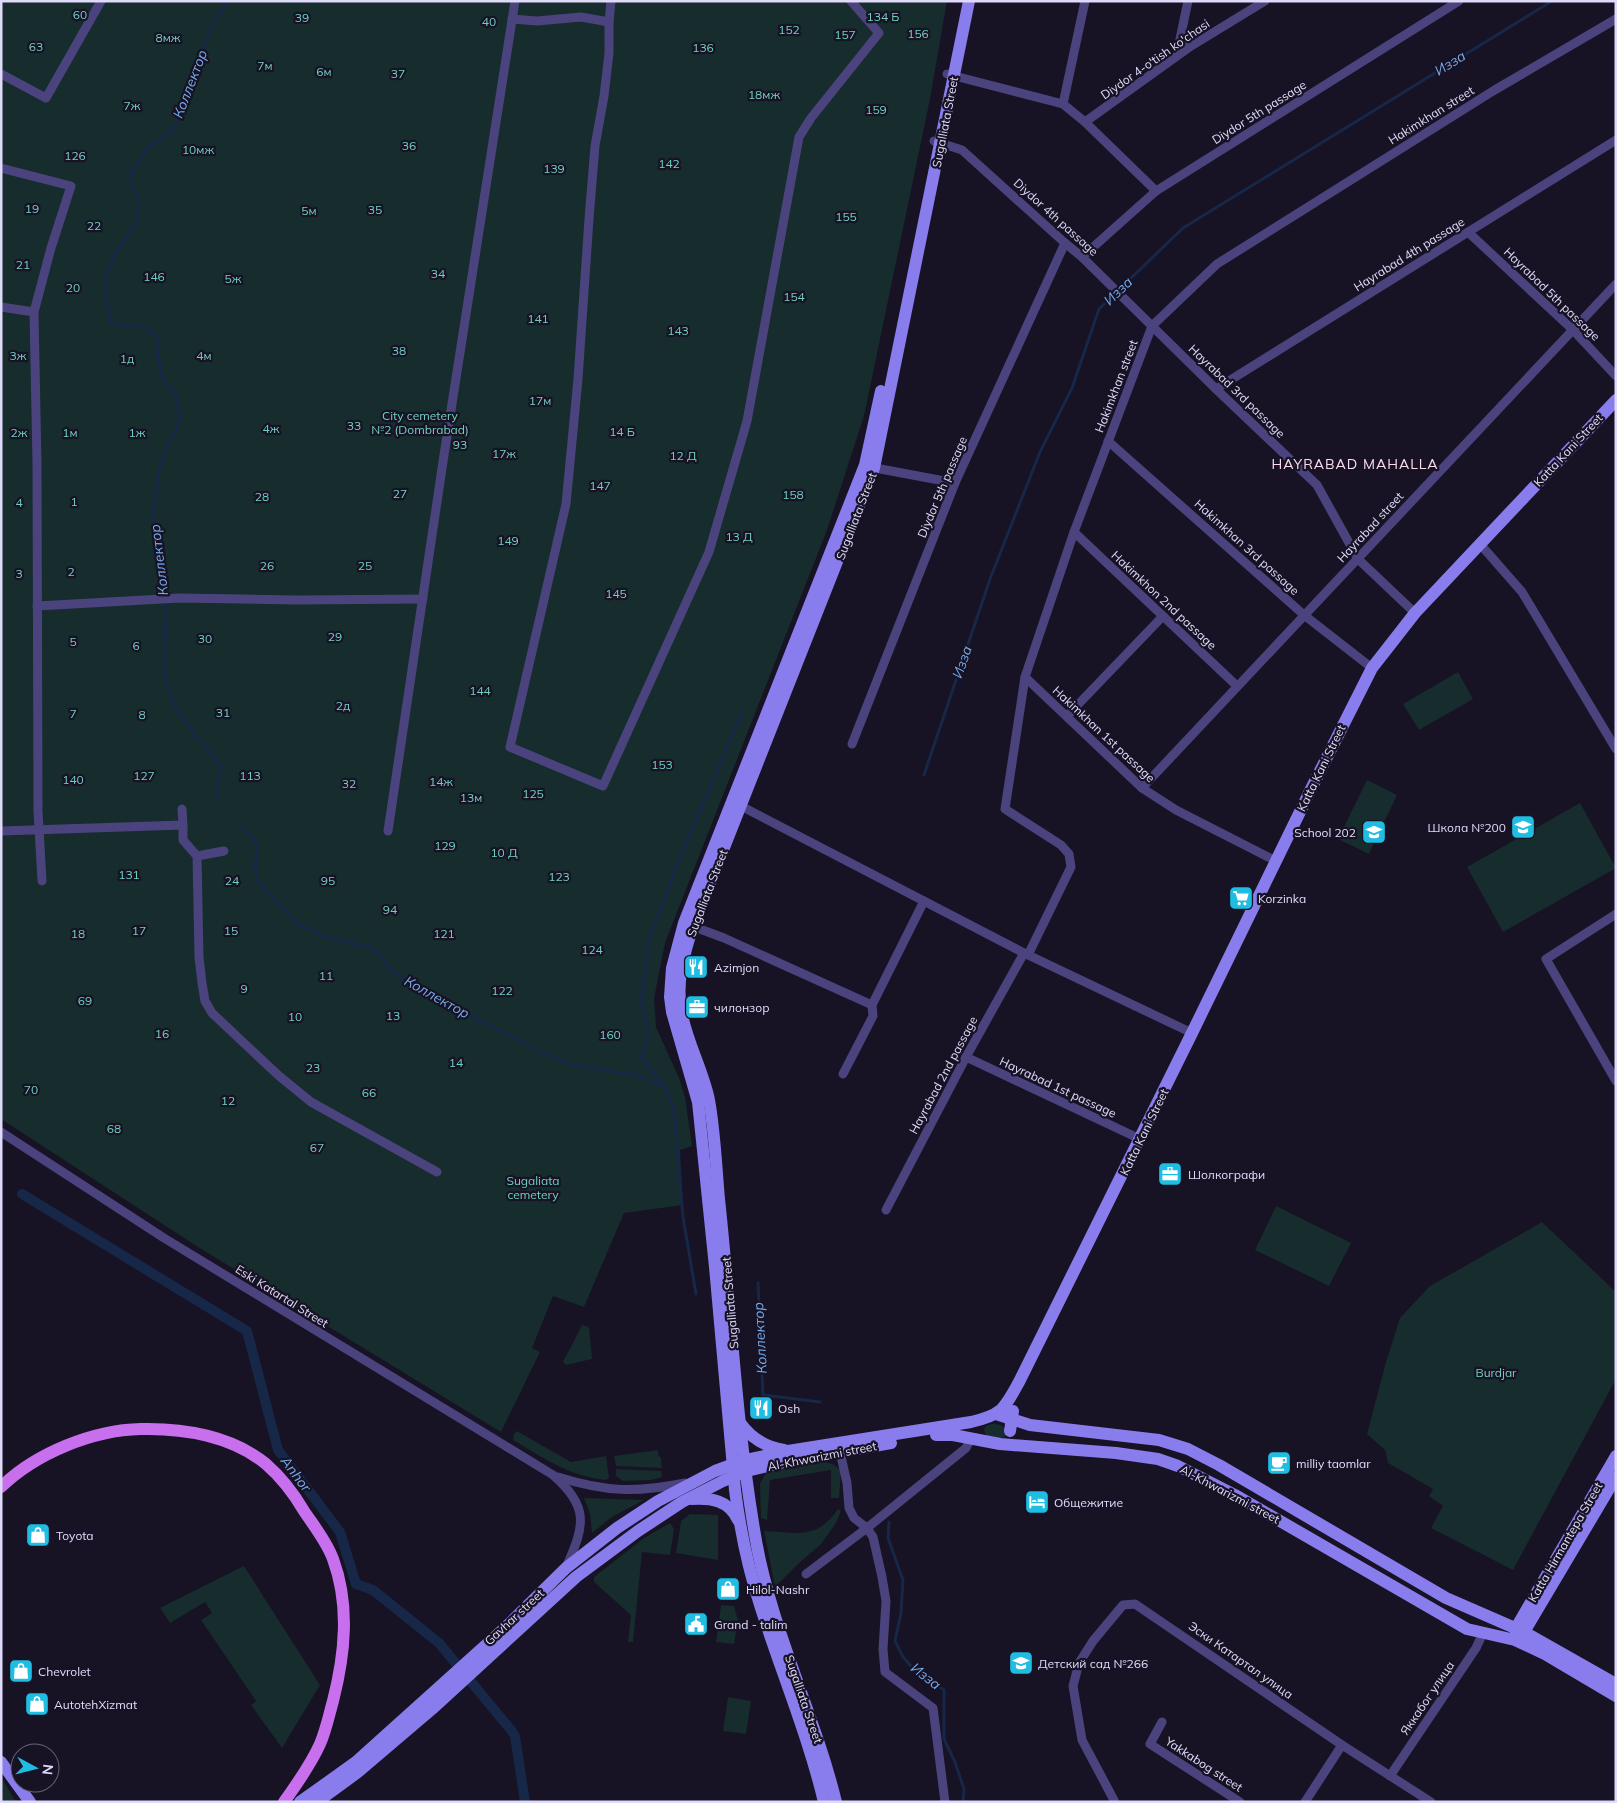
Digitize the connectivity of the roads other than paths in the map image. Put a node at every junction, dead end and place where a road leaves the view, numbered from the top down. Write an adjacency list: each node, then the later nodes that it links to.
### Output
1 (101, 1): 15 (street)
2 (515, 1): 11 (street)
3 (611, 1): 13 (street)
4 (851, 1): 13 (street)
5 (961, 1): 16 (main road, Sugalliata Street)
6 (969, 1): 16 (main road, Sugalliata Street)
7 (1085, 1): 17 (street)
8 (1188, 1): 14 (street)
9 (1265, 1): 14 (street, Diydor 4-o'tish ko'chasi)
10 (1459, 1): 22 (street, Diydor 5th passage)
11 (512, 19): 13 (street); 40 (street)
12 (1616, 19): 29 (street, Hakimkhаn street)
13 (609, 22)
14 (1188, 48): 18 (street, Diydor 4-o'tish ko'chasi)
15 (1, 74)
16 (950, 75): 17 (street); 20 (main road, Sugalliata Street)
17 (1063, 104): 18 (street)
18 (1085, 122): 22 (street)
19 (1616, 140): 23 (street, Hayrabad 4th passage)
20 (938, 142): 24 (street, Diydor 4th passage); 35 (main road, Sugalliata Street)
21 (1, 168): 28 (street)
22 (1156, 191): 25 (street, Diydor 5th passage)
23 (1468, 232): 30 (street, Hayrabad 5th passage); 32 (street, Hayrabad 4th passage)
24 (1065, 243): 25 (street, Diydor 4th passage); 36 (street, Diydor 5th passage)
25 (1082, 257): 29 (street, Diydor 4th passage)
26 (1616, 284): 30 (street, Hayrabad street)
27 (1, 307): 28 (street)
28 (34, 312): 41 (street)
29 (1152, 326): 32 (street, Hayrabad 3rd passage); 34 (street, Hakimkhаn street)
30 (1572, 329): 31 (street, Hayrabad 5th passage); 39 (street, Hayrabad street)
31 (1616, 376)
32 (1216, 389): 39 (street, Hayrabad 3rd passage)
33 (1616, 400): 38 (main road, Katta Kani Street)
34 (1108, 441): 37 (street, Hakimkhаn street); 43 (street, Hakimkhаn 3rd passage)
35 (870, 467): 36 (street); 52 (main road, Sugalliata Street)
36 (955, 483): 49 (street, Diydor 5th passage)
37 (1074, 532): 44 (street, Hakimkhon 2nd passage); 46 (street, Hakimkhаn street)
38 (1480, 544): 42 (main road, Katta Kani Street); 50 (street)
39 (1358, 559): 42 (street, Hayrabad 3rd passage); 43 (street, Hayrabad street)
40 (423, 599): 41 (street); 57 (street)
41 (37, 606): 55 (street)
42 (1415, 613): 45 (main road, Katta Kani Street)
43 (1304, 615): 45 (street, Hakimkhаn 3rd passage); 47 (street, Hayrabad street)
44 (1163, 616): 47 (street, Hakimkhon 2nd passage); 48 (street)
45 (1372, 668): 60 (main road, Katta Kani Street)
46 (1025, 677): 48 (street, Hakimkhаn 1st passage); 65 (street, Hakimkhаn street)
47 (1237, 686): 51 (street, Hayrabad street)
48 (1067, 716): 51 (street, Hakimkhаn 1st passage)
49 (852, 744)
50 (1616, 749)
51 (1142, 788): 60 (street, Hakimkhаn 1st passage)
52 (737, 804): 62 (street); 64 (main road, Sugalliata Street)
53 (182, 809): 54 (street)
54 (183, 825): 55 (street); 59 (street)
55 (40, 830): 56 (street); 61 (street)
56 (1, 831)
57 (388, 831)
58 (224, 851): 59 (street)
59 (197, 856): 73 (street)
60 (1276, 861): 67 (main road, Katta Kani Street)
61 (42, 880)
62 (924, 901): 65 (street); 66 (street)
63 (1616, 914): 70 (street)
64 (689, 925): 66 (street); 78 (main road, Sugalliata Street); 87 (main road, Sugalliata Street)
65 (1026, 954): 67 (street); 68 (street, Hayrаbаd 2nd passage)
66 (872, 1005): 69 (street)
67 (1192, 1033): 72 (main road, Katta Kani Street)
68 (966, 1057): 72 (street, Hayrаbаd 1st passage); 74 (street, Hayrаbаd 2nd passage)
69 (843, 1074)
70 (1616, 1081)
71 (1, 1132): 88 (street, Eski Katartal Street)
72 (1140, 1139): 75 (main road, Katta Kani Street)
73 (437, 1172)
74 (886, 1210)
75 (1020, 1382): 76 (main road); 77 (main road)
76 (1015, 1398): 77 (main road); 79 (main road)
77 (1001, 1420): 79 (main road, Al-Khwarizmi street); 81 (main road); 82 (main road); 83 (main road, Al-Khwarizmi street)
78 (741, 1424): 83 (main road); 86 (main road, Sugalliata Street)
79 (1030, 1424): 98 (main road, Al-Khwarizmi street)
80 (971, 1438): 81 (main road, Al-Khwarizmi street); 84 (main road, Al-Khwarizmi street); 94 (street)
81 (986, 1442): 82 (main road, Al-Khwarizmi street)
82 (1000, 1444): 97 (main road, Al-Khwarizmi street)
83 (788, 1450): 86 (main road, Al-Khwarizmi street)
84 (840, 1452): 86 (main road, Al-Khwarizmi street); 94 (street)
85 (1616, 1456): 98 (main road, Katta Hirmаntepa Street)
86 (746, 1466): 87 (main road, Gavhar street); 113 (main road, Sugalliata Street)
87 (733, 1470): 90 (main road, Gavhar street); 92 (main road, Gavhar street); 93 (main road, Sugalliata Street)
88 (553, 1475): 90 (street, Eski Katartal Street); 95 (street, Eski Katartal Street)
89 (1616, 1477): 98 (main road, Katta Hirmаntepa Street)
90 (696, 1481): 95 (main road, Gavhar street)
91 (1, 1487): 109 (main road)
92 (682, 1502): 93 (main road); 99 (main road, Gavhar street)
93 (740, 1525): 112 (main road, Sugalliata Street)
94 (867, 1528): 96 (street); 114 (street)
95 (566, 1568): 99 (main road, Gavhar street)
96 (806, 1574)
97 (1484, 1633): 98 (main road, Al-Khwarizmi street); 106 (street, Яккабог улица)
98 (1518, 1633): 101 (main road, Al-Khwarizmi street); 102 (main road, Al-Khwarizmi street)
99 (472, 1664): 100 (main road, Gavhar street)
100 (451, 1683): 110 (main road, Gavhar street); 111 (main road, Gavhar street)
101 (1616, 1684)
102 (1616, 1696)
103 (1162, 1722): 116 (street, Yakkabog street)
104 (1342, 1745): 106 (street, Эски Катартал улица); 115 (street, Эски Катартал улица); 117 (street)
105 (1, 1762): 107 (main road); 108 (main road)
106 (1390, 1776): 118 (street, Эски Катартал улица)
107 (23, 1802)
108 (30, 1802)
109 (284, 1802)
110 (300, 1802)
111 (317, 1802)
112 (824, 1802)
113 (836, 1802)
114 (945, 1802)
115 (1115, 1802)
116 (1240, 1802)
117 (1305, 1802)
118 (1431, 1802)

